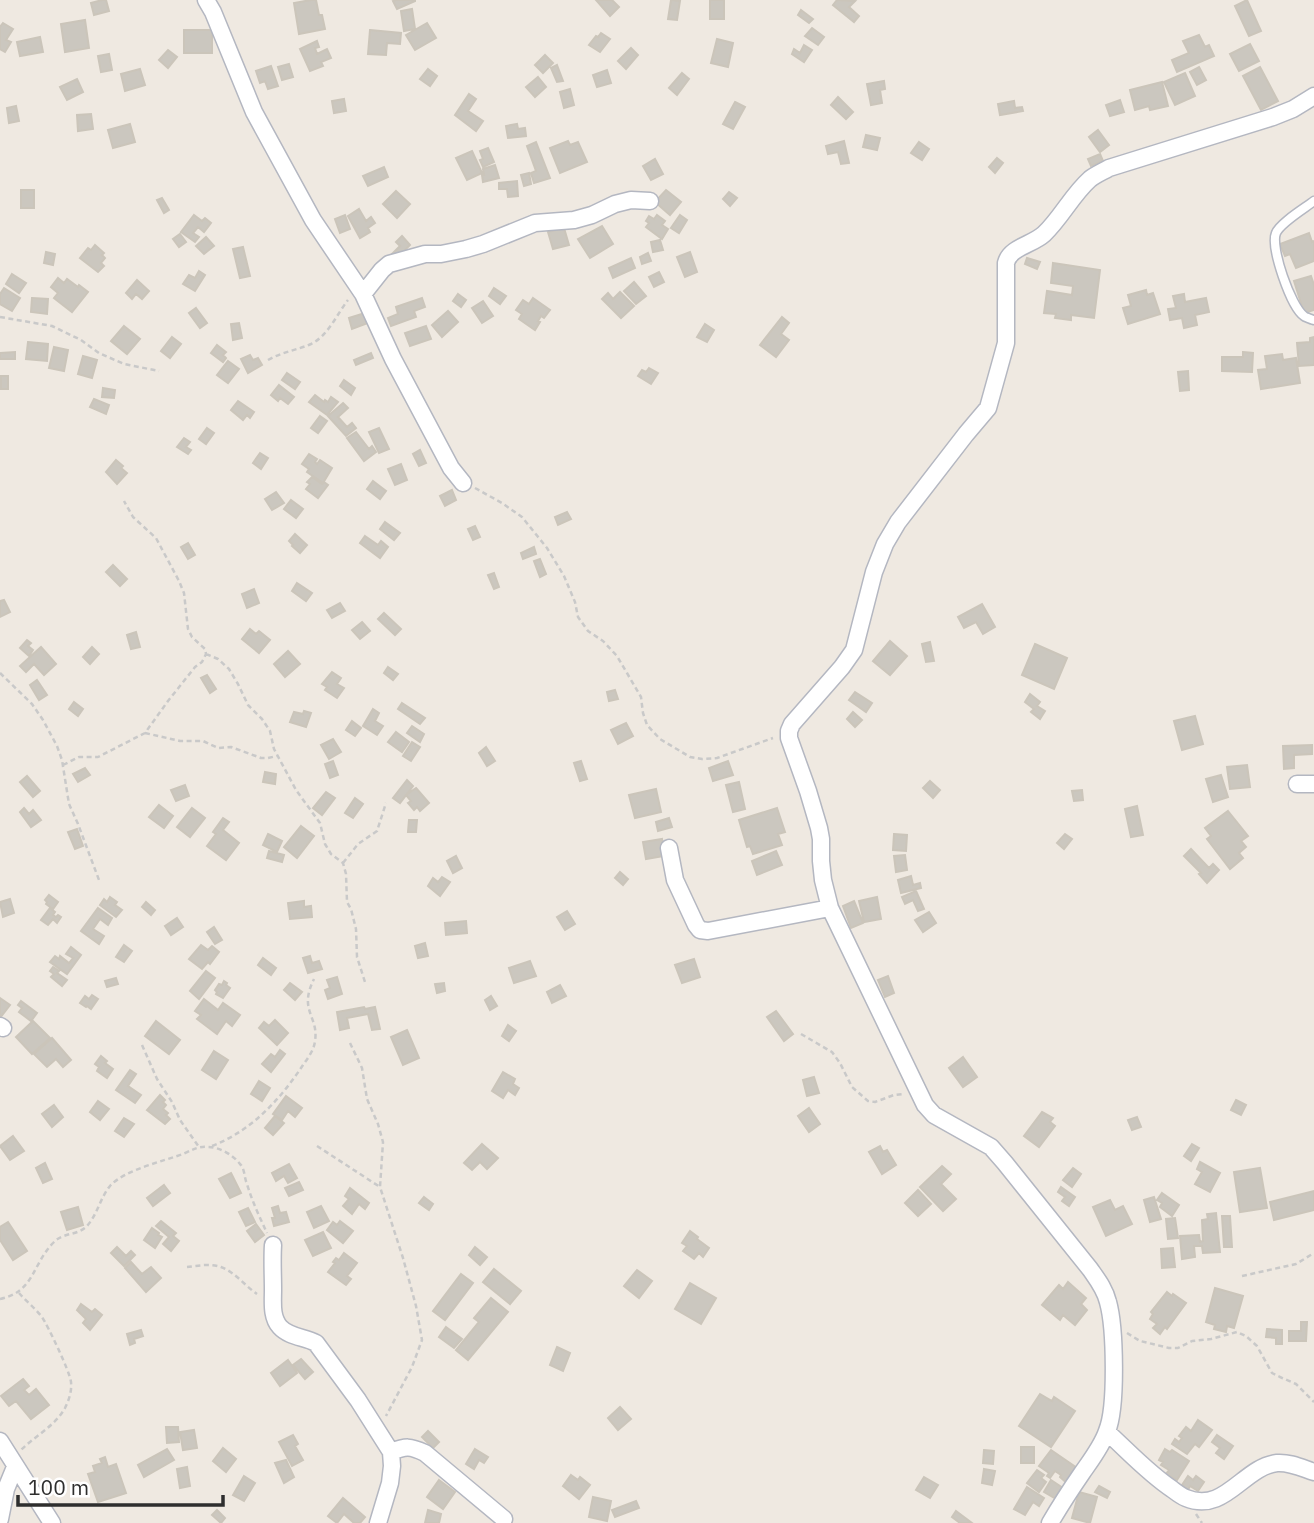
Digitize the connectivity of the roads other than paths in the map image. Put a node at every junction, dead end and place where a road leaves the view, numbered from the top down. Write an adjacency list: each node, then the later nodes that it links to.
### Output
1 (206, 0): 5 (street)
2 (1314, 96): 11 (street)
3 (650, 201): 5 (street)
4 (1314, 201): 6 (lane)
5 (361, 290): 7 (street)
6 (1314, 320)
7 (463, 483)
8 (1314, 784): 9 (street)
9 (1297, 785)
10 (669, 848): 11 (street)
11 (830, 908): 13 (street)
12 (273, 1245): 15 (street)
13 (1107, 1432): 17 (street); 22 (street)
14 (0, 1441): 16 (street)
15 (391, 1452): 19 (street); 21 (street)
16 (14, 1464): 18 (street); 20 (street)
17 (1314, 1472)
18 (0, 1519)
19 (504, 1519)
20 (51, 1523)
21 (378, 1523)
22 (1050, 1523)

